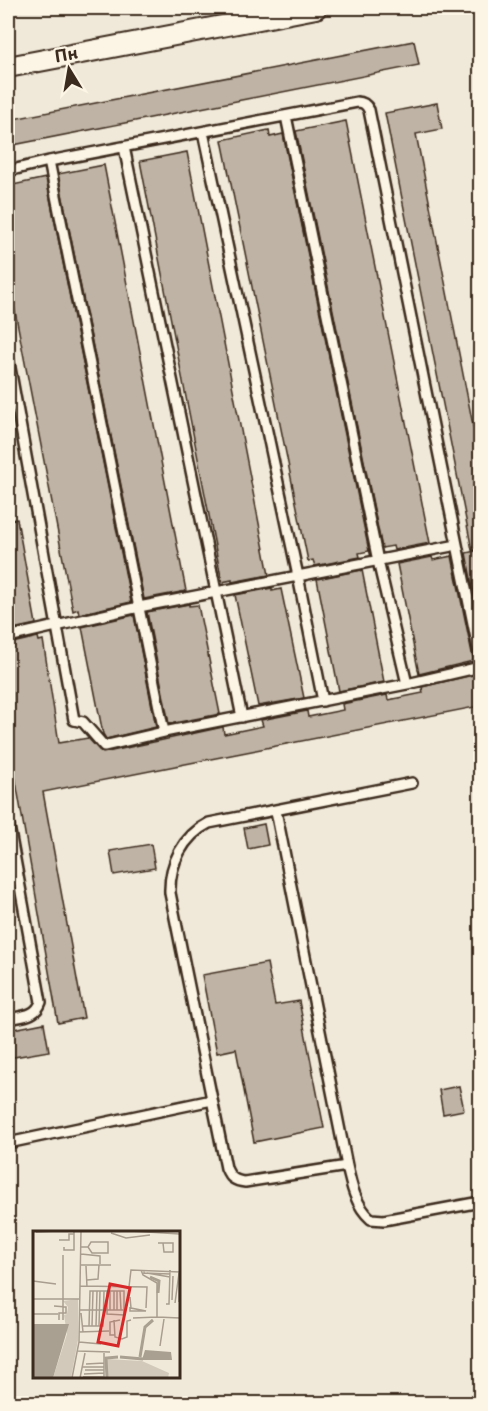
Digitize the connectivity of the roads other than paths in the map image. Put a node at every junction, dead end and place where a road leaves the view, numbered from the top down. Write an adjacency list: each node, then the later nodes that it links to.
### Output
1 (316, 8): 2 (street)
2 (8, 67)
3 (286, 116): 4 (lane); 9 (lane); 10 (lane)
4 (203, 132): 5 (lane); 11 (lane)
5 (124, 147): 6 (lane); 12 (lane)
6 (49, 161): 7 (lane); 13 (lane)
7 (8, 171)
8 (8, 357): 14 (lane)
9 (457, 545): 10 (lane); 16 (lane)
10 (378, 561): 11 (lane); 16 (lane)
11 (298, 576): 12 (lane); 17 (lane)
12 (216, 592): 13 (lane); 18 (lane)
13 (139, 607): 14 (lane); 19 (lane)
14 (56, 626): 15 (lane); 19 (lane)
15 (8, 637)
16 (408, 684): 17 (lane)
17 (323, 701): 18 (lane)
18 (242, 717): 19 (lane)
19 (164, 732)
20 (412, 783): 21 (lane)
21 (276, 811): 24 (lane); 26 (lane)
22 (8, 821): 23 (lane)
23 (8, 1019)
24 (212, 1100): 25 (lane); 26 (lane)
25 (8, 1143)
26 (346, 1166): 27 (lane)
27 (480, 1202)

